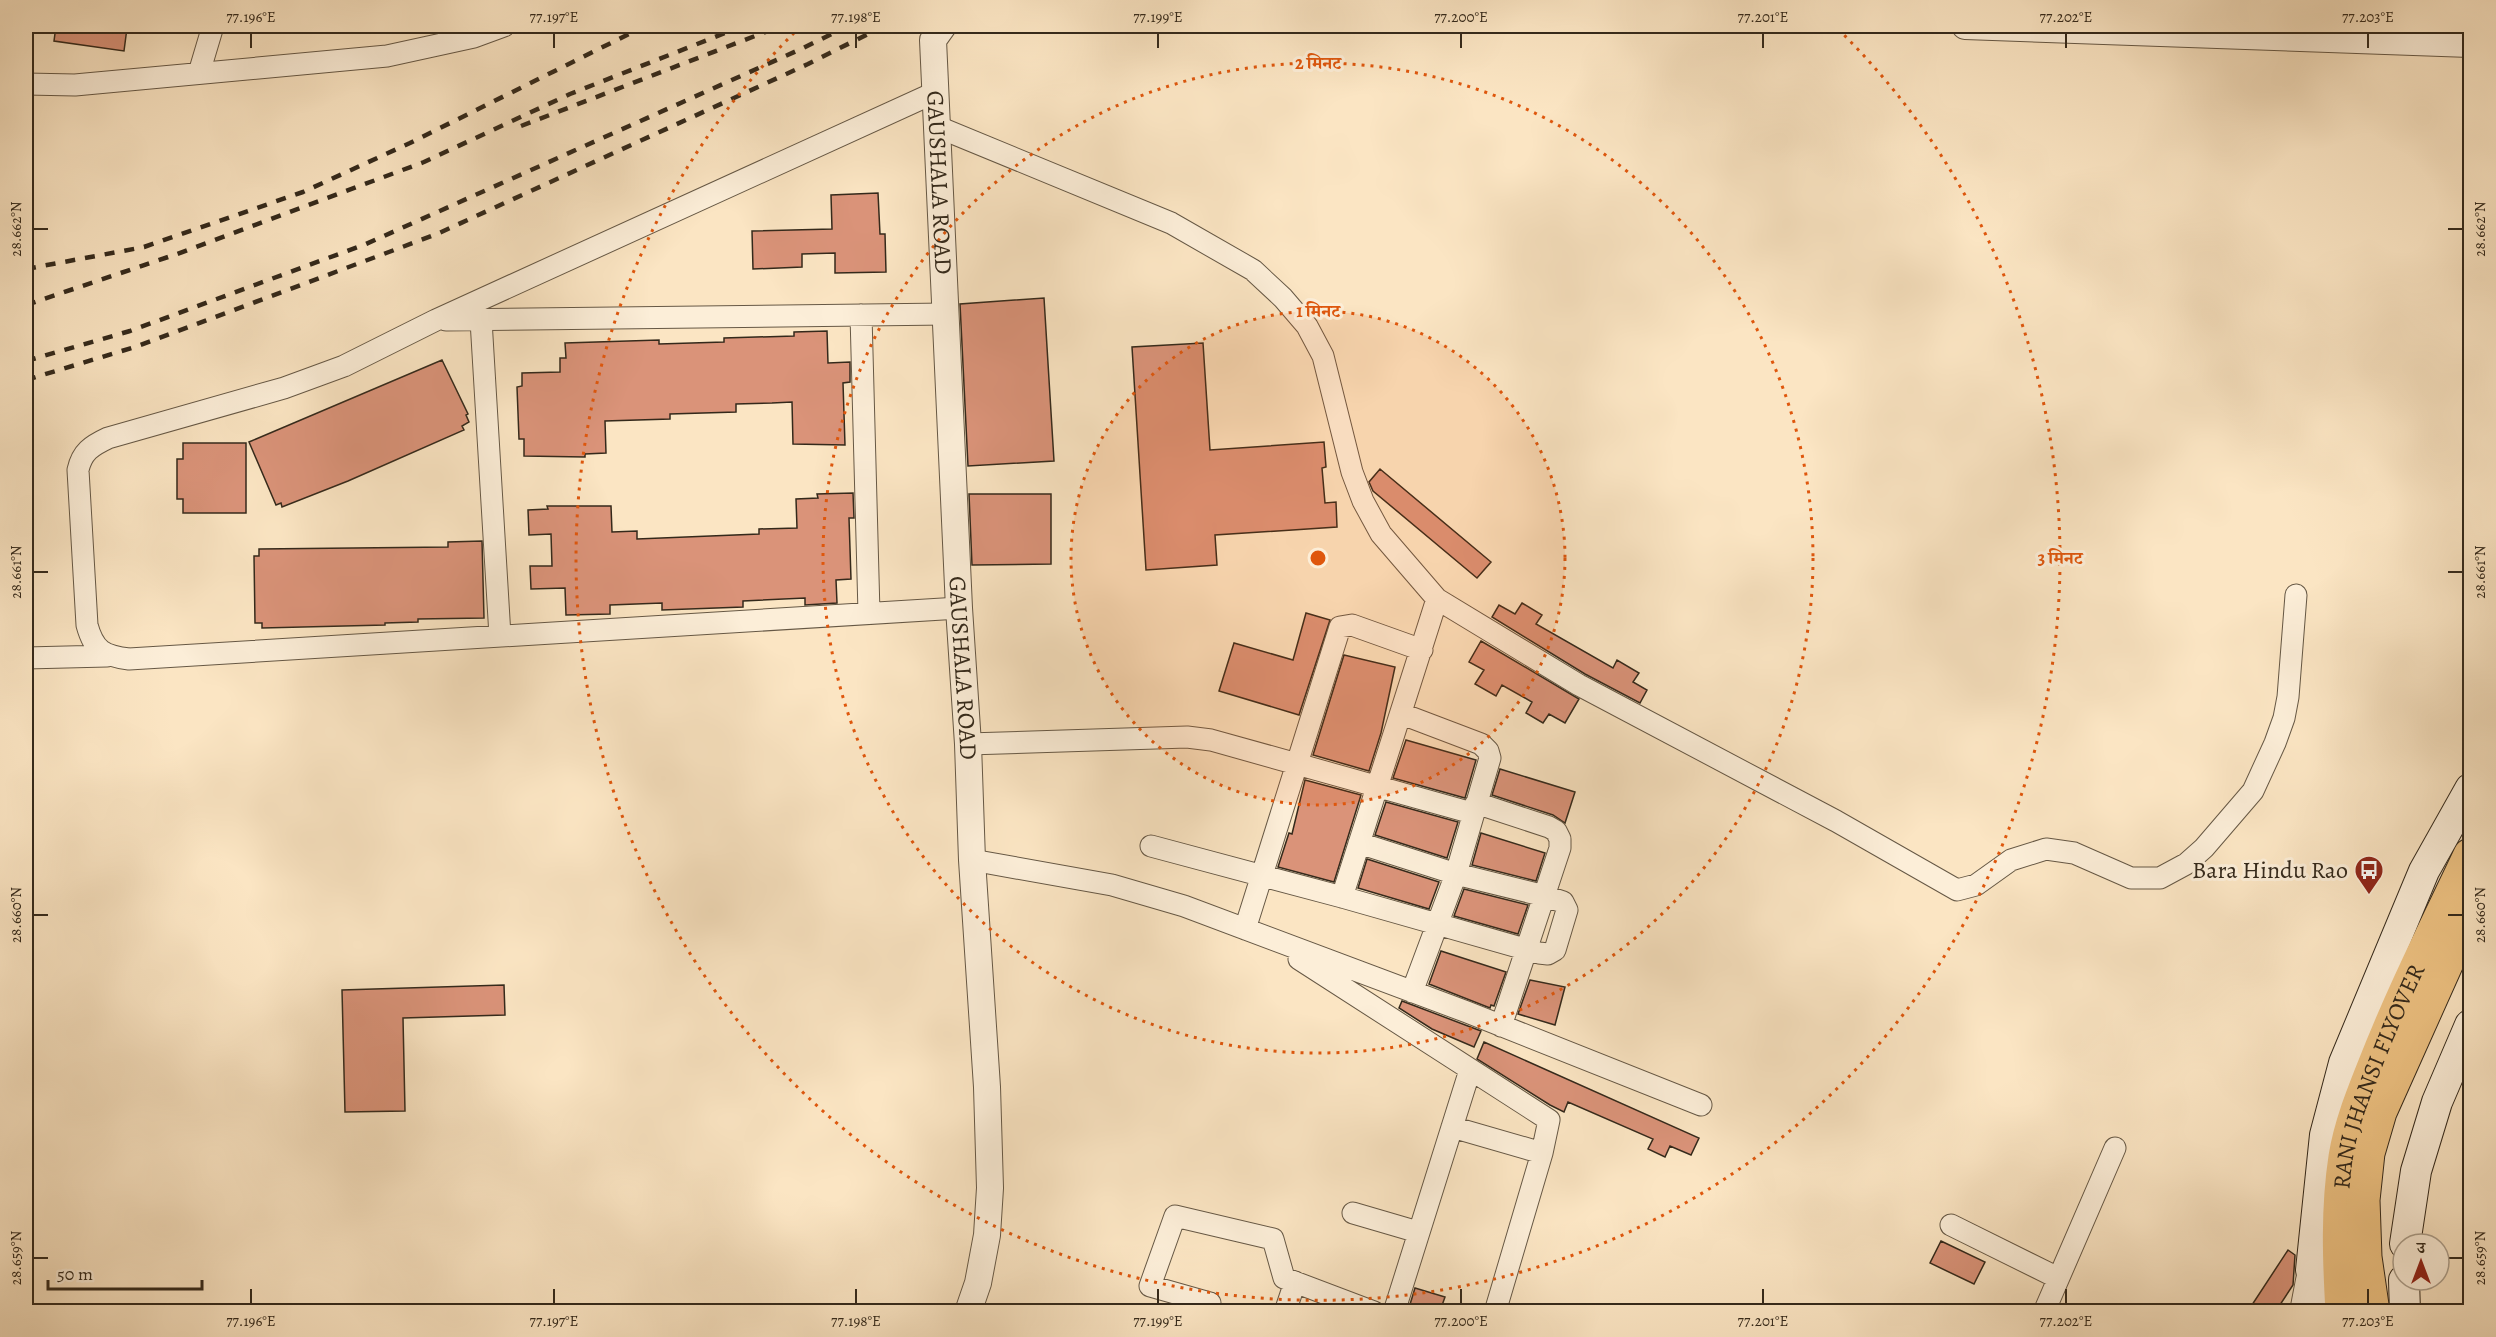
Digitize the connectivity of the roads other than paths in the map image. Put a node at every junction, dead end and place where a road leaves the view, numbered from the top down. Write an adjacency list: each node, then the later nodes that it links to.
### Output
1 (213, 26): 6 (street)
2 (504, 26): 6 (street)
3 (943, 26): 8 (street, GAUSHALA ROAD)
4 (1965, 26): 5 (street)
5 (2470, 44)
6 (199, 74): 7 (street)
7 (26, 84)
8 (936, 92): 9 (street, GAUSHALA ROAD); 12 (street)
9 (938, 127): 10 (street, GAUSHALA ROAD); 15 (street)
10 (947, 314): 11 (street); 16 (street, GAUSHALA ROAD)
11 (861, 315): 13 (street); 17 (street)
12 (436, 320): 13 (street); 20 (street)
13 (481, 320): 18 (street)
14 (2296, 595): 15 (street)
15 (1437, 599): 19 (street)
16 (959, 608): 17 (street); 23 (street, GAUSHALA ROAD)
17 (869, 613): 18 (street)
18 (500, 636): 20 (street)
19 (1422, 650): 22 (street); 24 (street)
20 (107, 656): 21 (street)
21 (26, 658)
22 (1402, 714): 25 (street); 27 (street)
23 (968, 744): 24 (street); 31 (street, GAUSHALA ROAD)
24 (1296, 762): 25 (street); 33 (street)
25 (1376, 785): 27 (street); 28 (street)
26 (2470, 789): 54 (main road)
27 (1474, 808): 32 (street); 34 (street)
28 (1359, 843): 32 (street); 35 (street)
29 (1151, 846): 33 (street)
30 (2470, 855): 46 (main road, RANI JHANSI FLYOVER)
31 (972, 860): 38 (street); 58 (street, GAUSHALA ROAD)
32 (1456, 874): 34 (street); 37 (street)
33 (1261, 875): 35 (street); 38 (street)
34 (1545, 896): 40 (street); 40 (street)
35 (1342, 897): 37 (street)
36 (2470, 911): 46 (main road, RANI JHANSI FLYOVER)
37 (1437, 925): 40 (street); 41 (street)
38 (1245, 929): 39 (street)
39 (1266, 938): 41 (street); 44 (street)
40 (1526, 950): 43 (street)
41 (1412, 992): 43 (street)
42 (2470, 1025): 53 (main road)
43 (1501, 1026): 45 (street)
44 (1470, 1070): 47 (street); 49 (street)
45 (1701, 1105)
46 (2369, 1108): 67 (main road, RANI JHANSI FLYOVER); 68 (main road, RANI JHANSI FLYOVER)
47 (1452, 1127): 49 (street); 52 (street)
48 (2115, 1148): 55 (street)
49 (1542, 1153): 63 (street)
50 (1353, 1213): 52 (street)
51 (1951, 1225): 55 (street)
52 (1418, 1232): 62 (street)
53 (2407, 1232)
54 (2311, 1270): 65 (street); 66 (main road)
55 (2058, 1278): 64 (street)
56 (1294, 1282): 59 (street); 60 (street); 61 (street)
57 (2404, 1292): 69 (main road)
58 (968, 1311)
59 (1207, 1311)
60 (1285, 1311)
61 (1374, 1311)
62 (1394, 1311)
63 (1495, 1311)
64 (2044, 1311)
65 (2302, 1311)
66 (2324, 1311)
67 (2342, 1311)
68 (2373, 1311)
69 (2405, 1311)

